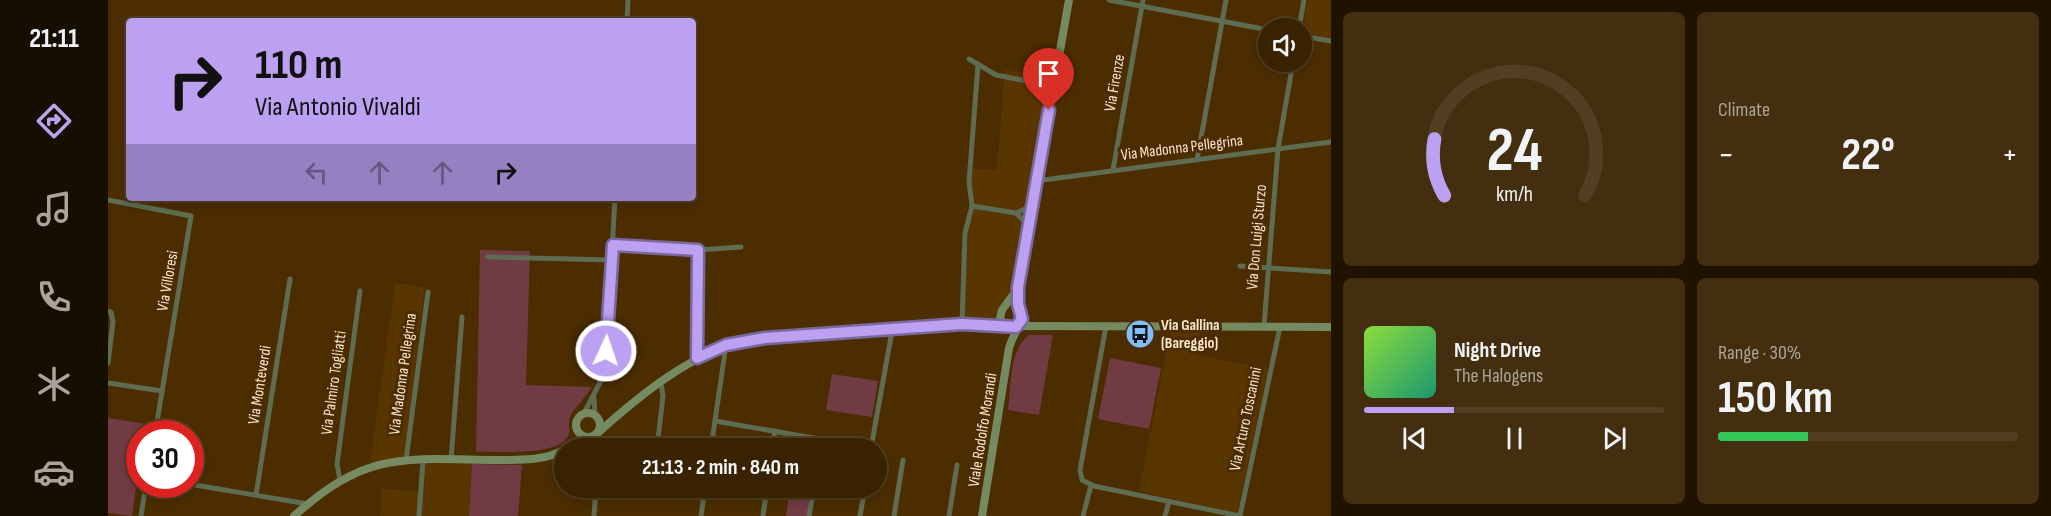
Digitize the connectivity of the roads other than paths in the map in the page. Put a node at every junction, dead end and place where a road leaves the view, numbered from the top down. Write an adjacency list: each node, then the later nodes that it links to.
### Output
1 (628, 0): 7 (street)
2 (1069, 0): 16 (street)
3 (1109, 0): 6 (street)
4 (1226, 0): 9 (street)
5 (1304, 0): 8 (street)
6 (1142, 3): 9 (street); 20 (street, Via Firenze)
7 (627, 18)
8 (1301, 18)
9 (1222, 21): 10 (street); 19 (street)
10 (1258, 28)
11 (1312, 38): 12 (street)
12 (1331, 41)
13 (969, 59): 14 (street)
14 (978, 65): 16 (street); 24 (street)
15 (1291, 72): 18 (street, Via Don Luigi Sturzo)
16 (1053, 86): 21 (street)
17 (1331, 142): 18 (street, Via Madonna Pellegrina)
18 (1278, 149): 19 (street, Via Madonna Pellegrina); 34 (street, Via Don Luigi Sturzo)
19 (1197, 160): 20 (street, Via Madonna Pellegrina)
20 (1113, 170): 21 (street, Via Madonna Pellegrina)
21 (1036, 181): 25 (street)
22 (108, 200): 62 (street, Via Villoresi)
23 (615, 201): 28 (street)
24 (972, 206): 26 (street); 46 (street)
25 (1032, 206): 26 (street); 27 (street)
26 (1016, 213): 27 (street)
27 (1028, 225): 37 (street)
28 (613, 245): 30 (street); 32 (street)
29 (741, 247): 30 (street)
30 (698, 250): 58 (street)
31 (488, 257): 32 (street)
32 (612, 260): 63 (street)
33 (1240, 266): 34 (street)
34 (1268, 268): 35 (street); 50 (street, Via Don Luigi Sturzo)
35 (1331, 272)
36 (290, 279): 89 (street, Via Monteverdi)
37 (1018, 287): 40 (street); 42 (street)
38 (360, 291): 86 (street, Via Palmiro Togliatti)
39 (428, 292): 81 (street, Via Madonna Pellegrina)
40 (1006, 306): 42 (street); 43 (street)
41 (110, 311): 54 (street)
42 (1021, 311): 48 (street); 51 (street)
43 (1000, 314): 45 (street, Via Madonna Pellegrina); 47 (street)
44 (462, 317): 83 (street)
45 (984, 323): 46 (street, Via Madonna Pellegrina); 47 (street, Via Madonna Pellegrina)
46 (962, 324): 55 (street, Via Madonna Pellegrina)
47 (1005, 326): 48 (street); 57 (street, Viale Rodolfo Morandi)
48 (1017, 326): 51 (street); 57 (street, Viale Rodolfo Morandi)
49 (1106, 326): 50 (street); 51 (street); 87 (street)
50 (1264, 326): 52 (street)
51 (1041, 327)
52 (1280, 327): 53 (street); 111 (street, Via Arturo Toscanini)
53 (1331, 327)
54 (110, 330): 59 (street)
55 (891, 331): 56 (street, Via Madonna Pellegrina); 79 (street)
56 (726, 345): 58 (street, Via Madonna Pellegrina); 68 (street)
57 (1009, 348): 108 (street, Viale Rodolfo Morandi)
58 (697, 358): 61 (street, Via Madonna Pellegrina)
59 (108, 363)
60 (108, 383): 62 (street)
61 (660, 383): 66 (street, Via Madonna Pellegrina); 75 (street)
62 (162, 391): 67 (street, Via Villoresi)
63 (595, 393): 64 (street); 65 (street)
64 (584, 413): 65 (street); 69 (street)
65 (596, 416): 66 (street); 71 (street)
66 (617, 416): 71 (street, Via Madonna Pellegrina)
67 (157, 420)
68 (715, 421): 70 (street); 76 (street)
69 (577, 431): 71 (street); 72 (street)
70 (775, 431): 77 (street); 78 (street)
71 (593, 435): 73 (street, Via Madonna Pellegrina); 74 (street)
72 (573, 438)
73 (587, 438)
74 (594, 438)
75 (658, 438)
76 (712, 438)
77 (774, 438)
78 (808, 438)
79 (873, 438)
80 (554, 455): 83 (street, Via Madonna Pellegrina)
81 (406, 460): 82 (street, Via Madonna Pellegrina); 86 (street, Via Madonna Pellegrina)
82 (423, 460): 83 (street, Via Madonna Pellegrina); 100 (street)
83 (451, 460)
84 (903, 460): 106 (street)
85 (957, 465): 107 (street)
86 (340, 480): 97 (street, Via Madonna Pellegrina)
87 (1091, 485): 96 (street); 109 (street)
88 (204, 486): 89 (street)
89 (256, 495): 97 (street)
90 (144, 498): 98 (street)
91 (595, 498): 101 (street)
92 (704, 498): 102 (street)
93 (766, 498): 103 (street)
94 (812, 498): 104 (street)
95 (863, 498): 105 (street)
96 (1168, 502): 110 (street); 111 (street)
97 (308, 504): 99 (street, Via Madonna Pellegrina)
98 (141, 516)
99 (294, 516)
100 (419, 516)
101 (594, 516)
102 (701, 516)
103 (763, 516)
104 (809, 516)
105 (860, 516)
106 (894, 516)
107 (949, 516)
108 (982, 516)
109 (1083, 516)
110 (1165, 516)
111 (1239, 516)

